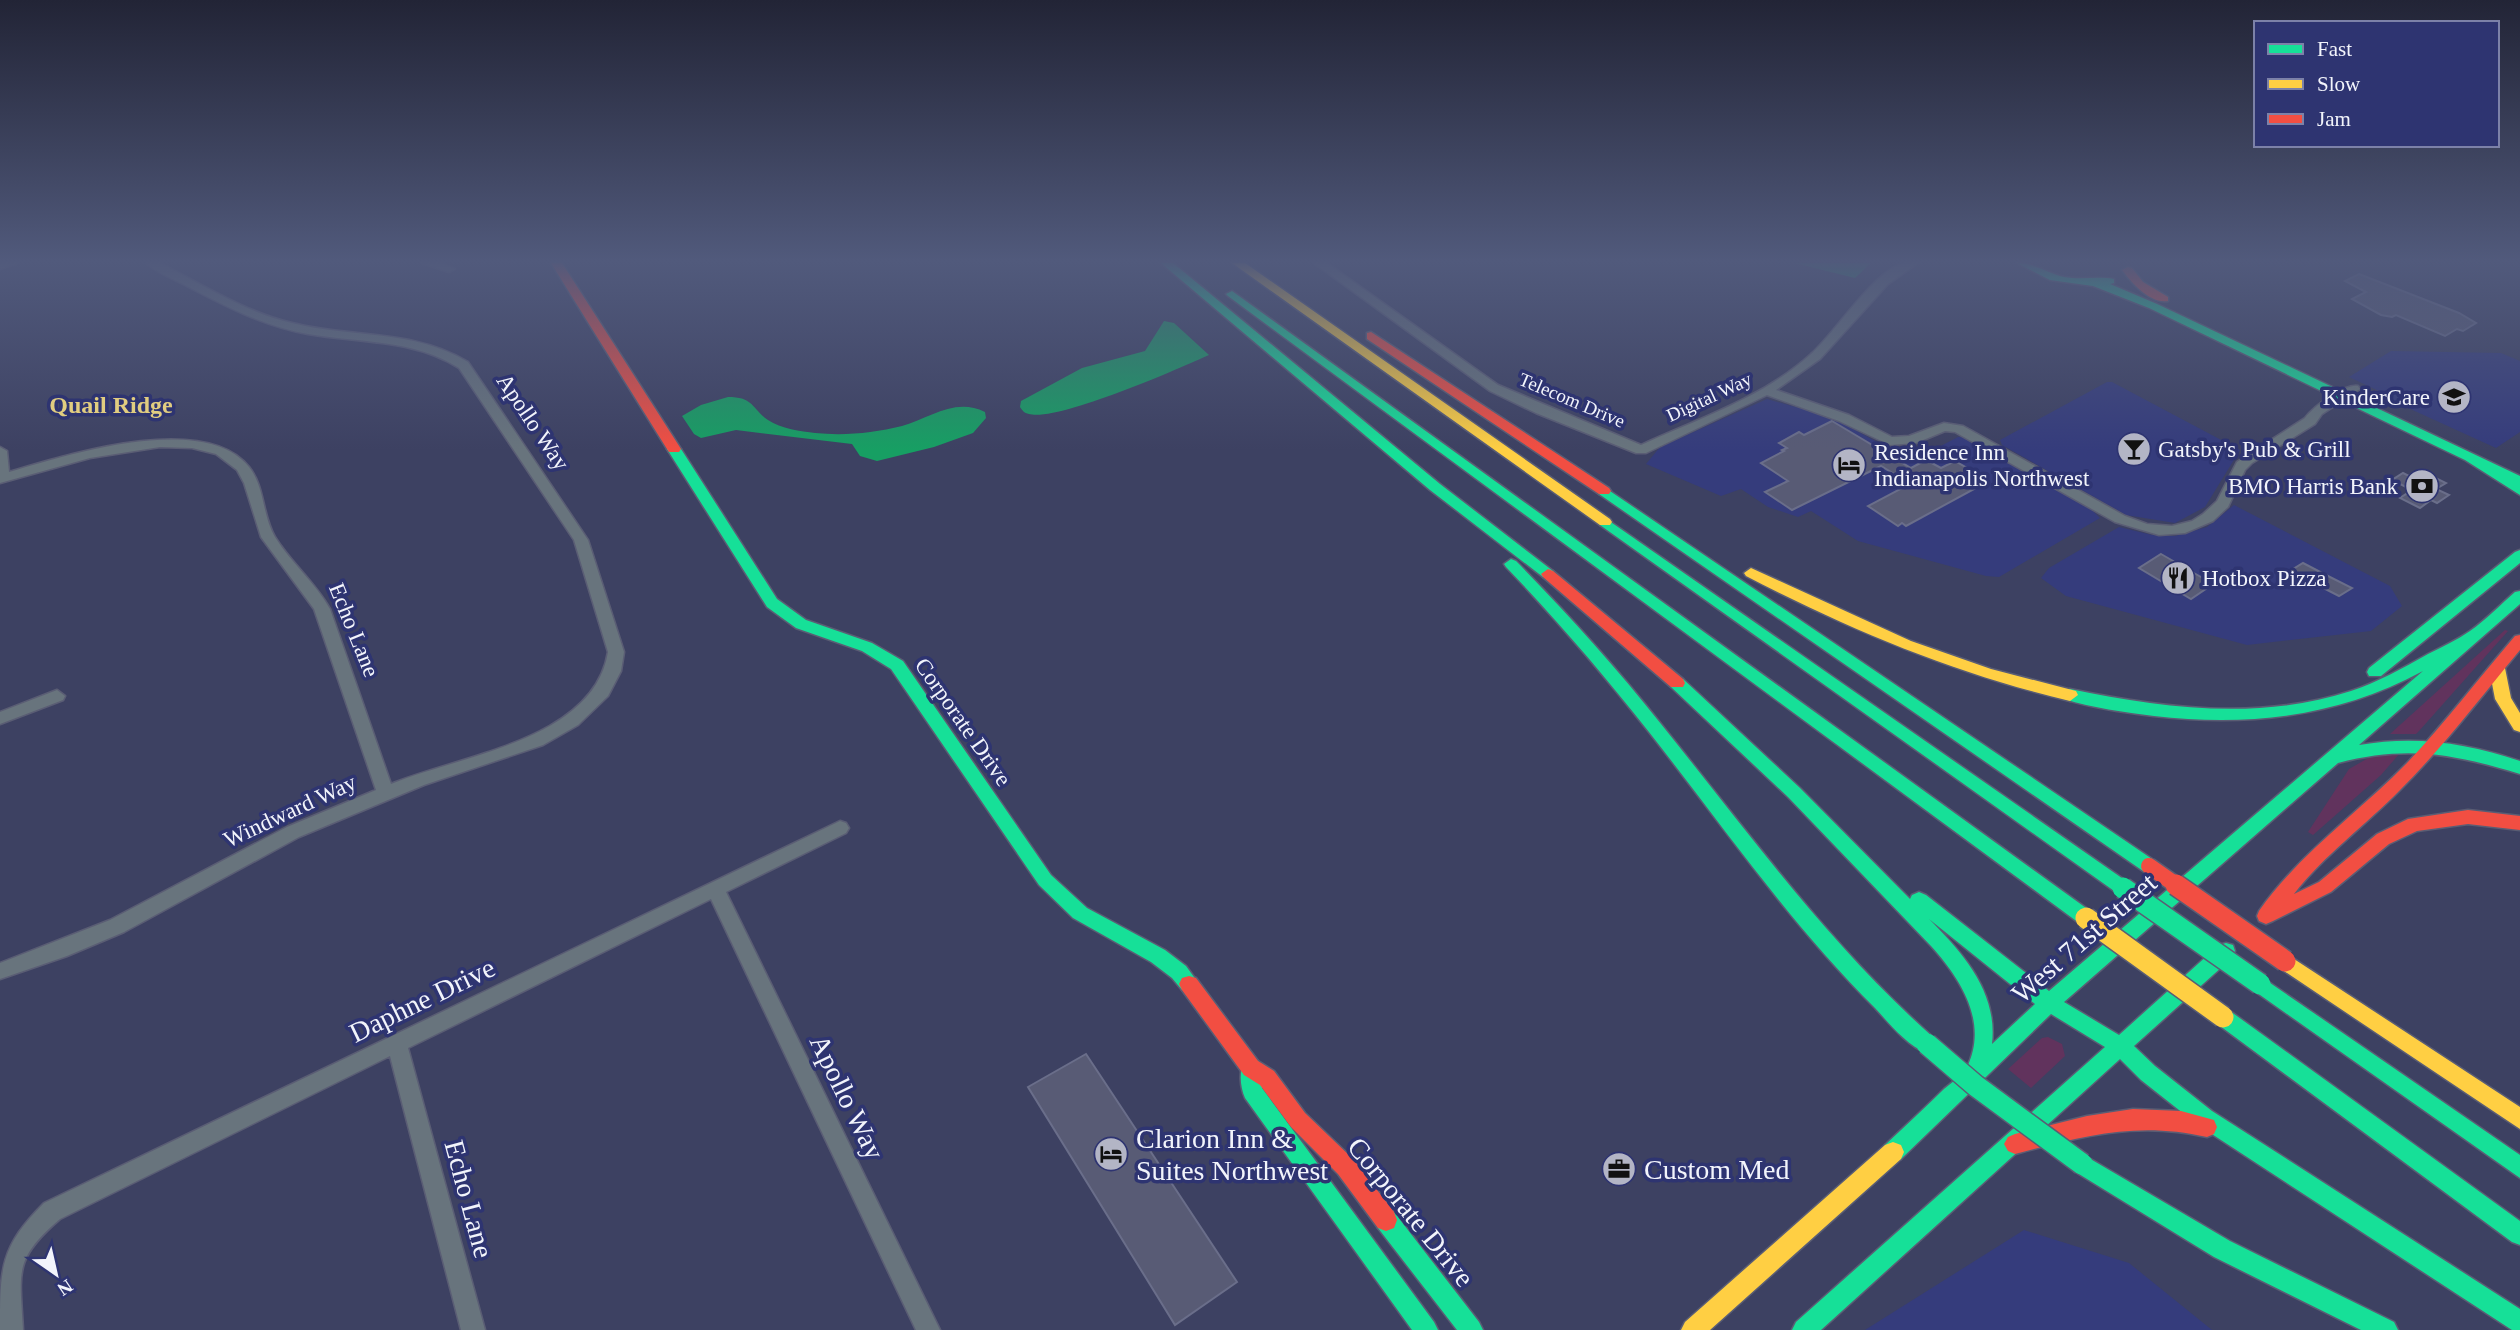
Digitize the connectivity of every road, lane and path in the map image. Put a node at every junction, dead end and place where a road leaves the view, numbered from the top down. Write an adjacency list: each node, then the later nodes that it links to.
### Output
1 (289, 325): 28 (street, Apollo Way)
2 (595, 325): 45 (main road, Corporate Drive)
3 (1241, 325): 20 (main road)
4 (1275, 325): 51 (main road, bridge)
5 (1325, 325): 50 (main road, bridge)
6 (1354, 325): 15 (main road)
7 (1406, 325): 13 (street, Telecom Drive)
8 (1845, 325): 11 (street, Digital Way)
9 (2196, 325): 12 (main road)
10 (2213, 325): 12 (main road)
11 (1767, 391): 12 (street); 13 (street, Digital Way)
12 (2347, 393): 16 (main road); 17 (main road)
13 (1641, 450)
14 (0, 451): 18 (street)
15 (1545, 451): 29 (main road); 47 (main road, bridge)
16 (2472, 460): 19 (main road); 21 (main road)
17 (2520, 468)
18 (2, 479): 35 (street, Echo Lane)
19 (2520, 481)
20 (1436, 487): 38 (main road); 60 (main road, bridge)
21 (2520, 491)
22 (2520, 555): 29 (main road)
23 (2520, 596): 24 (main road, West 71st Street)
24 (2473, 636): 29 (main road); 33 (main road, West 71st Street)
25 (2520, 640): 26 (main road)
26 (2497, 668): 31 (main road); 32 (main road)
27 (57, 696): 30 (street)
28 (598, 697): 35 (street, Windward Way)
29 (2184, 712)
30 (0, 718)
31 (2520, 726)
32 (2432, 744): 33 (main road); 34 (main road); 40 (main road)
33 (2332, 758): 42 (main road, West 71st Street)
34 (2520, 768)
35 (386, 794): 41 (street, Windward Way)
36 (2520, 823): 40 (main road)
37 (840, 828): 39 (street, Daphne Drive)
38 (1863, 860): 42 (main road); 46 (main road)
39 (716, 889): 43 (street, Daphne Drive); 55 (street, Apollo Way)
40 (2266, 916): 44 (main road)
41 (0, 971)
42 (2049, 1003): 44 (main road); 46 (main road, West 71st Street)
43 (397, 1043): 53 (street, Daphne Drive); 54 (street, Echo Lane)
44 (2120, 1046): 48 (main road); 49 (main road)
45 (1251, 1068): 56 (main road, Corporate Drive); 57 (main road, Corporate Drive)
46 (1975, 1072): 58 (main road, West 71st Street)
47 (2520, 1119)
48 (2015, 1143): 49 (main road); 59 (main road)
49 (2243, 1144): 52 (main road)
50 (2520, 1168)
51 (2520, 1234)
52 (2520, 1322)
53 (11, 1330)
54 (473, 1330)
55 (928, 1330)
56 (1426, 1330)
57 (1471, 1330)
58 (1693, 1330)
59 (1804, 1330)
60 (2386, 1330)

